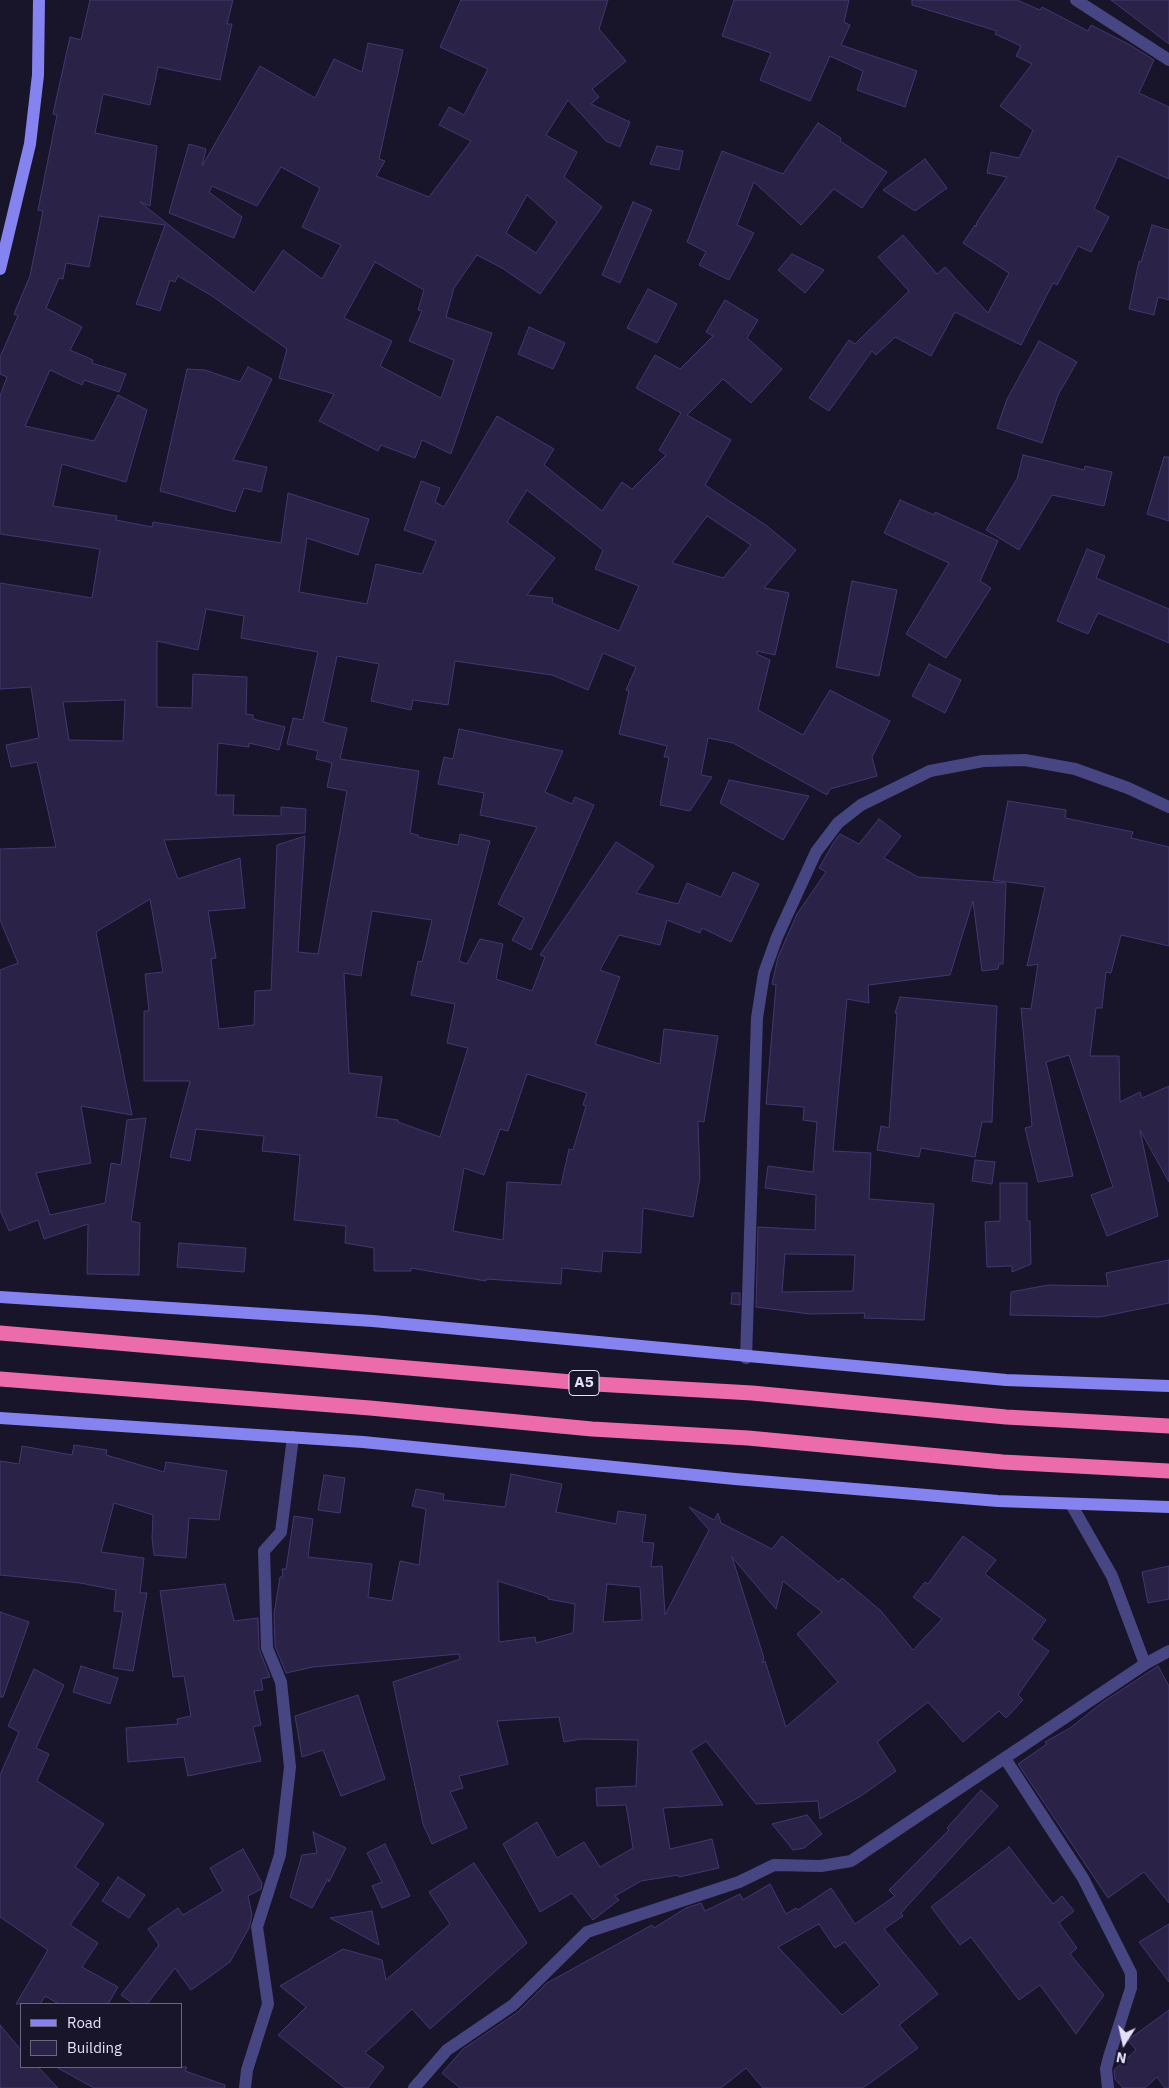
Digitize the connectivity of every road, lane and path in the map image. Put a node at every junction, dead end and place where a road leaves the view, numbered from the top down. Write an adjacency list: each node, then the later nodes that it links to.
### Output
1 (39, 0): 4 (street)
2 (1076, 0): 3 (street)
3 (1169, 60)
4 (0, 269)
5 (1169, 807): 8 (street)
6 (0, 1297): 8 (street)
7 (0, 1333): 12 (highway, A5)
8 (746, 1358): 10 (street)
9 (0, 1379): 14 (highway)
10 (1169, 1386)
11 (0, 1418): 13 (street)
12 (1169, 1426)
13 (293, 1437): 15 (street); 20 (street)
14 (1169, 1471)
15 (1070, 1504): 16 (street); 18 (street)
16 (1169, 1507)
17 (1169, 1651): 18 (street)
18 (1145, 1664): 19 (street)
19 (1006, 1760): 21 (street); 22 (street)
20 (245, 2088)
21 (414, 2088)
22 (1108, 2088)

